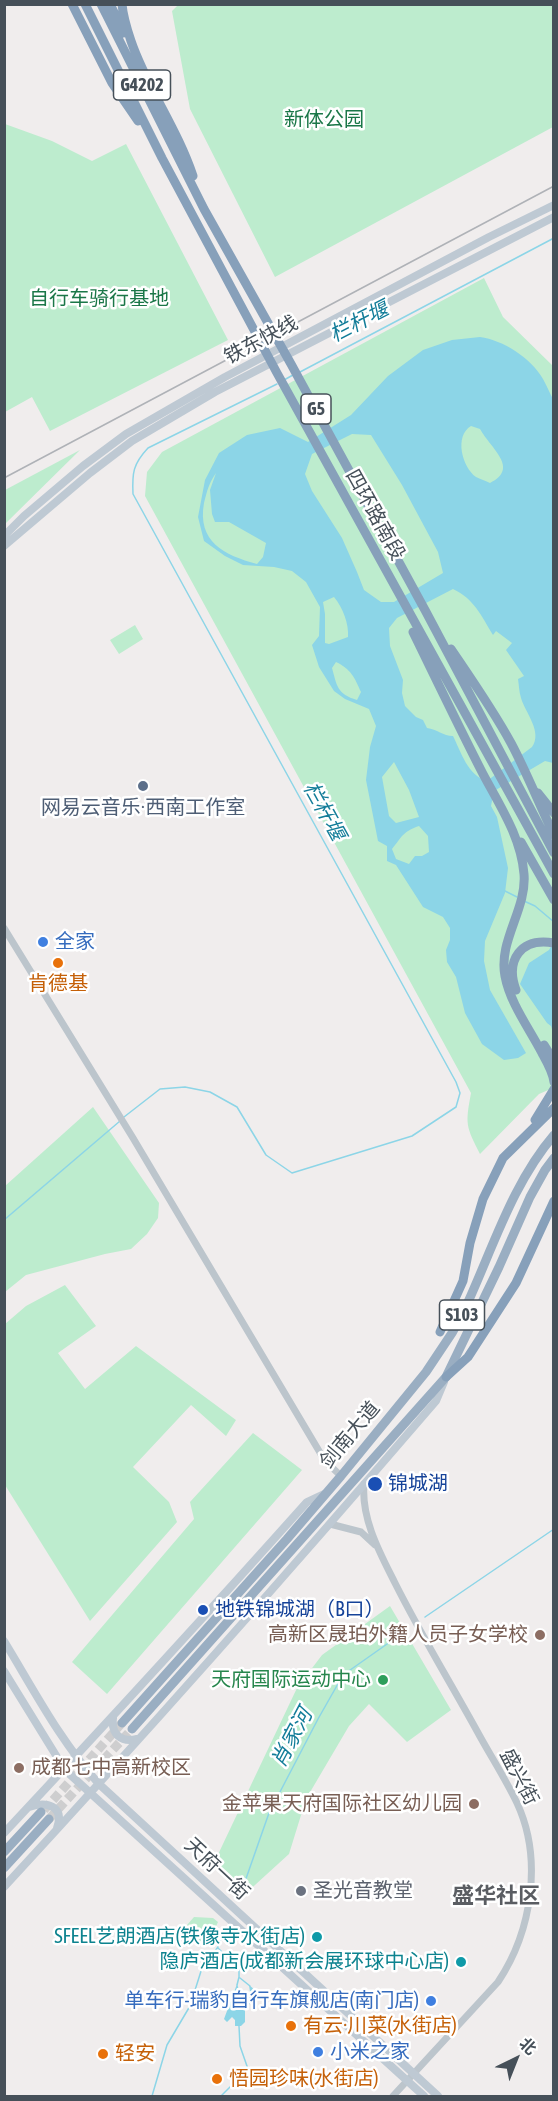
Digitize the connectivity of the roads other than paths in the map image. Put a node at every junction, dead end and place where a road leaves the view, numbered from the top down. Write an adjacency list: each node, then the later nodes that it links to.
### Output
1 (72, 4): 7 (highway, G5)
2 (85, 4): 7 (highway, G4202)
3 (101, 4): 9 (highway, 四环路南段 / G4202)
4 (110, 4): 6 (highway)
5 (122, 4): 6 (highway, G5)
6 (141, 68): 9 (highway, G5)
7 (162, 158): 11 (highway, 四环路南段 / G5)
8 (554, 205): 12 (main road, 铁东快线)
9 (204, 209): 14 (highway, 四环路南段 / G5)
10 (554, 217): 13 (main road, 铁东快线)
11 (365, 535): 16 (highway); 20 (highway, 四环路南段 / G5)
12 (4, 536)
13 (4, 546)
14 (425, 610): 15 (highway); 19 (highway, 四环路南段 / G5)
15 (533, 787): 17 (highway); 18 (highway)
16 (502, 808): 21 (highway); 25 (highway)
17 (554, 813)
18 (554, 835)
19 (554, 853)
20 (554, 874)
21 (554, 900)
22 (4, 928): 34 (street)
23 (554, 943): 24 (highway)
24 (554, 1061)
25 (554, 1082)
26 (554, 1089): 28 (highway)
27 (554, 1108): 28 (highway)
28 (528, 1131): 32 (highway)
29 (554, 1135): 34 (highway, 剑南大道 / S103)
30 (554, 1158): 33 (highway, 剑南大道 / S103)
31 (554, 1202): 33 (highway)
32 (440, 1332)
33 (446, 1377): 35 (main road); 43 (highway, 剑南大道 / S103)
34 (340, 1476): 36 (highway, 剑南大道 / S103)
35 (364, 1484): 37 (main road); 38 (street, 盛兴街)
36 (324, 1494): 41 (main road); 42 (highway, 剑南大道 / S103)
37 (330, 1524): 38 (street); 44 (main road)
38 (375, 1545): 55 (street, 盛兴街)
39 (4, 1641): 45 (main road, 天府一街)
40 (4, 1671): 46 (main road, 天府一街)
41 (114, 1717): 44 (main road); 45 (main road)
42 (123, 1723)
43 (132, 1729)
44 (137, 1739): 47 (main road)
45 (76, 1758): 46 (main road); 47 (main road, 天府一街)
46 (65, 1770): 48 (main road, 天府一街); 49 (main road)
47 (99, 1784): 48 (main road); 55 (main road, 天府一街)
48 (90, 1794): 50 (main road); 56 (main road, 天府一街)
49 (29, 1807): 50 (main road); 51 (main road)
50 (55, 1832): 54 (main road)
51 (4, 1833)
52 (4, 1852): 53 (highway)
53 (4, 1868)
54 (4, 1887)
55 (414, 2075): 56 (street, 盛兴街); 59 (main road, 天府一街)
56 (408, 2082): 57 (street, 盛兴街); 58 (main road, 天府一街)
57 (393, 2097)
58 (424, 2097)
59 (438, 2097)

